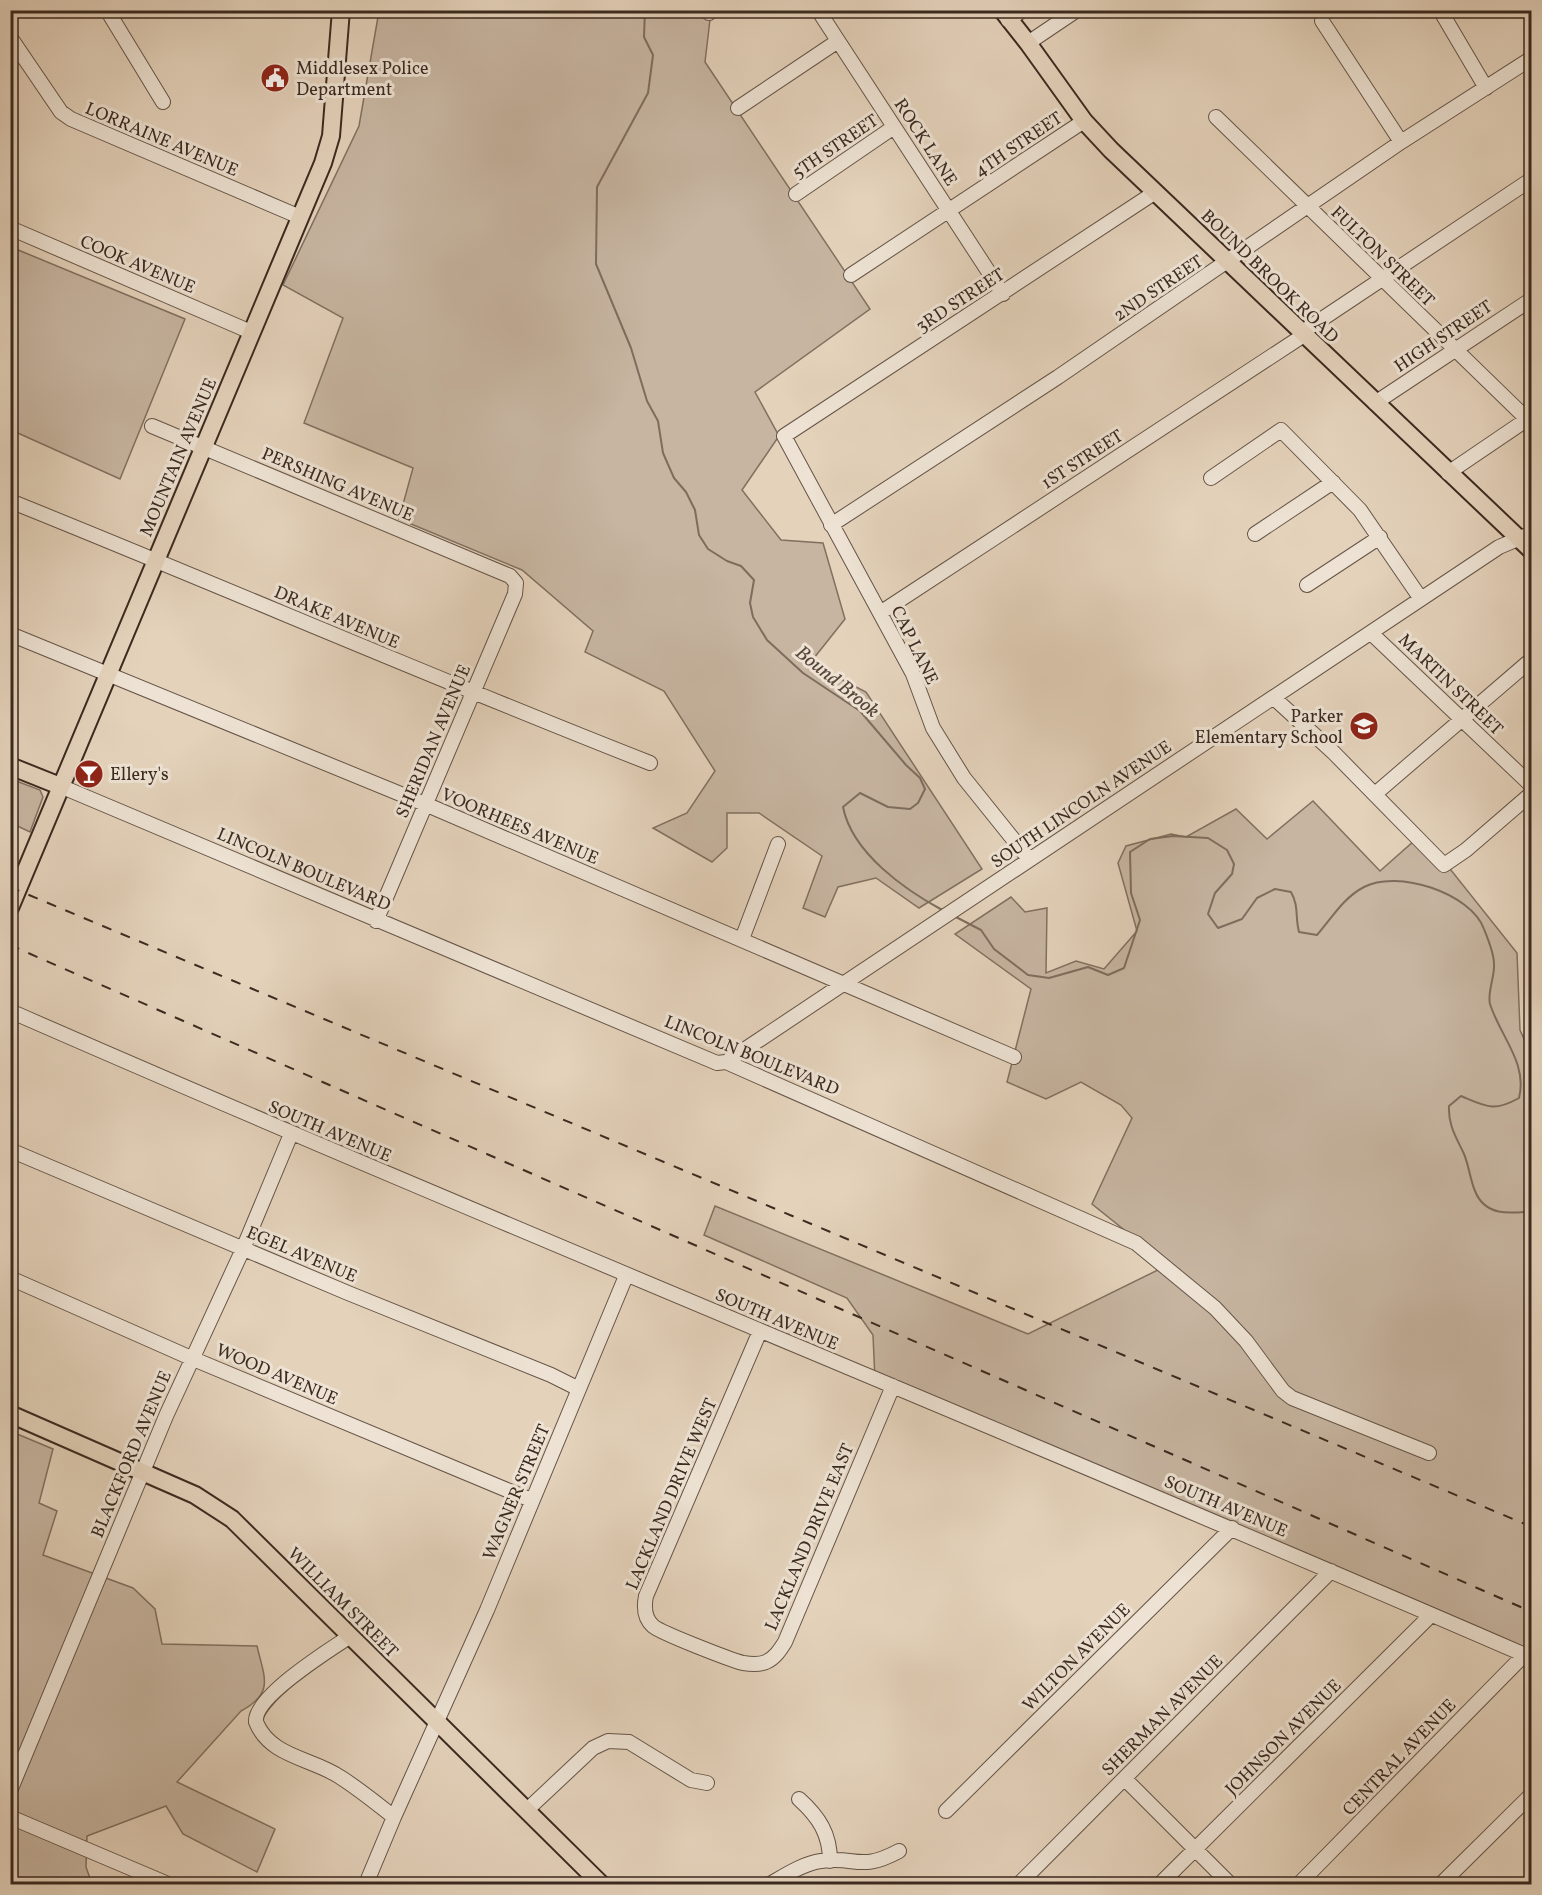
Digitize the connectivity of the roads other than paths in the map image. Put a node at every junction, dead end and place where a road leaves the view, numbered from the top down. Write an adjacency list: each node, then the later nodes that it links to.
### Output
1 (107, 10): 14 (street)
2 (341, 10): 25 (main road, MOUNTAIN AVENUE)
3 (818, 10): 10 (street, ROCK LANE)
4 (1023, 10): 7 (street)
5 (1077, 10): 11 (street)
6 (1440, 10): 13 (street)
7 (1005, 15): 11 (main road, BOUND BROOK ROAD)
8 (1322, 21): 19 (street)
9 (10, 37): 25 (street, LORRAINE AVENUE)
10 (838, 41): 15 (street); 18 (street, ROCK LANE)
11 (1028, 43): 17 (main road, BOUND BROOK ROAD)
12 (1532, 58): 13 (street, 2ND STREET)
13 (1486, 88): 19 (street, 2ND STREET)
14 (163, 102)
15 (738, 108)
16 (1216, 117): 23 (street, FULTON STREET)
17 (1084, 121): 21 (main road, BOUND BROOK ROAD); 24 (street, 4TH STREET)
18 (894, 127): 22 (street, 5TH STREET); 24 (street, ROCK LANE)
19 (1401, 142): 23 (street, 2ND STREET)
20 (1532, 179): 29 (street, 1ST STREET)
21 (1154, 193): 27 (main road, BOUND BROOK ROAD); 30 (street, 3RD STREET)
22 (796, 194)
23 (1307, 208): 27 (street, 2ND STREET); 29 (street, FULTON STREET)
24 (949, 211): 28 (street, 4TH STREET); 30 (street, ROCK LANE)
25 (300, 218): 32 (main road, MOUNTAIN AVENUE)
26 (10, 228): 32 (street, COOK AVENUE)
27 (1228, 263): 33 (main road, BOUND BROOK ROAD); 44 (street, 2ND STREET)
28 (851, 275)
29 (1382, 279): 33 (street, 1ST STREET); 34 (street, FULTON STREET)
30 (1003, 294): 38 (street, 3RD STREET)
31 (1532, 299): 34 (street, HIGH STREET)
32 (251, 332): 39 (main road, MOUNTAIN AVENUE)
33 (1302, 334): 35 (main road, BOUND BROOK ROAD); 53 (street, 1ST STREET)
34 (1455, 350): 35 (street, HIGH STREET); 36 (street, FULTON STREET)
35 (1375, 403): 40 (main road, BOUND BROOK ROAD)
36 (1529, 417): 40 (street)
37 (152, 426): 39 (street, PERSHING AVENUE)
38 (784, 436): 44 (street, CAP LANE)
39 (203, 446): 49 (main road, MOUNTAIN AVENUE); 50 (street, PERSHING AVENUE)
40 (1448, 473): 46 (main road, BOUND BROOK ROAD)
41 (1211, 478): 42 (street)
42 (1333, 482): 45 (street); 47 (street)
43 (10, 501): 49 (street, DRAKE AVENUE)
44 (831, 525): 53 (street, CAP LANE)
45 (1255, 534)
46 (1525, 536): 48 (main road, BOUND BROOK ROAD); 52 (street, SOUTH LINCOLN AVENUE)
47 (1380, 537): 51 (street); 52 (street)
48 (1532, 551)
49 (156, 560): 57 (main road, MOUNTAIN AVENUE); 58 (street, DRAKE AVENUE)
50 (510, 576): 58 (street, SHERIDAN AVENUE)
51 (1307, 585)
52 (1421, 600): 54 (street, SOUTH LINCOLN AVENUE)
53 (880, 613): 69 (street, CAP LANE)
54 (1371, 633): 59 (street, SOUTH LINCOLN AVENUE); 60 (street, MARTIN STREET)
55 (10, 634): 57 (street, VOORHEES AVENUE)
56 (1532, 659): 60 (street)
57 (108, 673): 63 (main road, MOUNTAIN AVENUE); 67 (street, VOORHEES AVENUE)
58 (472, 694): 61 (street, DRAKE AVENUE); 67 (street, SHERIDAN AVENUE)
59 (1274, 698): 66 (street); 69 (street, SOUTH LINCOLN AVENUE)
60 (1461, 719): 64 (street, MARTIN STREET); 66 (street)
61 (650, 763)
62 (10, 766): 63 (main road, LINCOLN BOULEVARD)
63 (60, 786): 70 (main road, MOUNTAIN AVENUE); 71 (street, LINCOLN BOULEVARD)
64 (1532, 786)
65 (1532, 793): 66 (street)
66 (1375, 794)
67 (424, 804): 71 (street, SHERIDAN AVENUE); 72 (street, VOORHEES AVENUE)
68 (778, 844): 72 (street)
69 (1029, 859): 73 (street, SOUTH LINCOLN AVENUE)
70 (10, 908)
71 (376, 921): 76 (street, LINCOLN BOULEVARD)
72 (742, 939): 73 (street, VOORHEES AVENUE)
73 (844, 983): 75 (street, VOORHEES AVENUE); 76 (street, SOUTH LINCOLN AVENUE)
74 (10, 1011): 77 (street, SOUTH AVENUE)
75 (1014, 1057)
76 (726, 1062): 87 (street, LINCOLN BOULEVARD)
77 (291, 1134): 79 (street, BLACKFORD AVENUE); 80 (street, SOUTH AVENUE)
78 (10, 1150): 79 (street, EGEL AVENUE)
79 (243, 1249): 83 (street, BLACKFORD AVENUE); 85 (street, EGEL AVENUE)
80 (626, 1276): 82 (street, SOUTH AVENUE); 85 (street, WAGNER STREET)
81 (10, 1278): 83 (street, WOOD AVENUE)
82 (760, 1331): 84 (street, SOUTH AVENUE); 94 (street, LACKLAND DRIVE WEST)
83 (191, 1358): 88 (street, BLACKFORD AVENUE); 89 (street, WOOD AVENUE)
84 (892, 1386): 90 (street, SOUTH AVENUE); 94 (street, LACKLAND DRIVE EAST)
85 (579, 1389): 89 (street, WAGNER STREET)
86 (10, 1414): 88 (main road, WILLIAM STREET)
87 (1429, 1453)
88 (143, 1471): 93 (main road, WILLIAM STREET); 99 (street, BLACKFORD AVENUE)
89 (531, 1500): 96 (street, WAGNER STREET)
90 (1232, 1528): 91 (street, SOUTH AVENUE); 103 (street, WILTON AVENUE)
91 (1331, 1571): 92 (street, SOUTH AVENUE); 97 (street, SHERMAN AVENUE)
92 (1431, 1615): 95 (street, SOUTH AVENUE); 106 (street, JOHNSON AVENUE)
93 (349, 1636): 96 (main road, WILLIAM STREET); 104 (street)
94 (696, 1645)
95 (1528, 1657): 116 (street, CENTRAL AVENUE)
96 (437, 1722): 102 (main road, WILLIAM STREET); 104 (street, WAGNER STREET)
97 (1125, 1779): 106 (street); 113 (street, SHERMAN AVENUE)
98 (707, 1783): 102 (street)
99 (10, 1791)
100 (1532, 1794): 117 (street)
101 (799, 1799): 108 (street)
102 (527, 1810): 111 (main road, WILLIAM STREET)
103 (946, 1812)
104 (394, 1816): 110 (street, WAGNER STREET)
105 (10, 1817): 109 (street)
106 (1195, 1849): 114 (street, JOHNSON AVENUE); 115 (street)
107 (899, 1851): 108 (street)
108 (830, 1861): 112 (street)
109 (168, 1884)
110 (366, 1884)
111 (601, 1884)
112 (770, 1884)
113 (1019, 1884)
114 (1160, 1884)
115 (1230, 1884)
116 (1299, 1884)
117 (1442, 1884)

